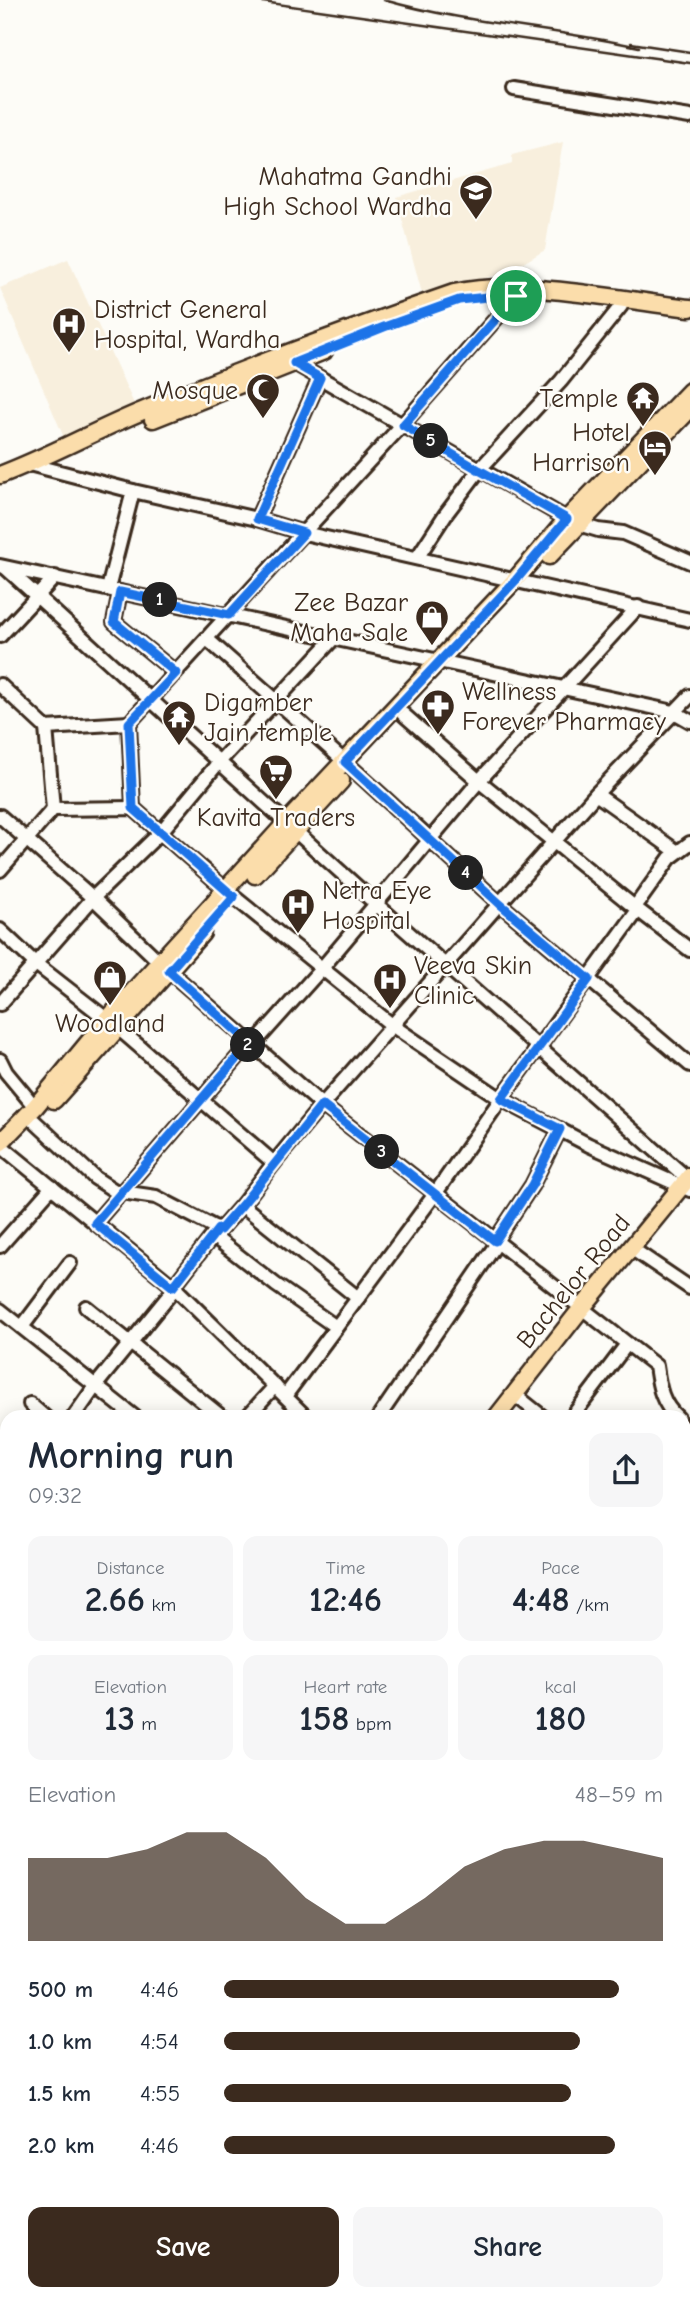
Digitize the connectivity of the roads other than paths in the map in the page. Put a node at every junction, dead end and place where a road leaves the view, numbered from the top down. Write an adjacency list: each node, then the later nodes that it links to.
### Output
1 (514, 89): 2 (street)
2 (690, 117)
3 (516, 296): 4 (main road); 7 (main road); 11 (street)
4 (621, 306): 6 (main road); 13 (street)
5 (690, 308): 12 (main road)
6 (690, 317)
7 (294, 363): 8 (street); 12 (main road)
8 (320, 378): 11 (street); 17 (street)
9 (690, 391): 18 (main road)
10 (690, 409): 18 (main road)
11 (403, 425): 13 (street); 19 (street)
12 (35, 465): 14 (main road); 15 (main road); 16 (street)
13 (479, 470): 18 (street); 20 (street)
14 (0, 475)
15 (0, 482)
16 (133, 491): 17 (street); 25 (street)
17 (257, 519): 19 (street)
18 (573, 522): 21 (street); 24 (main road)
19 (304, 533): 20 (street); 28 (street)
20 (417, 558): 24 (street)
21 (690, 562)
22 (2, 566): 23 (street); 26 (street)
23 (55, 578): 25 (street); 26 (street)
24 (520, 581): 27 (street); 33 (main road)
25 (114, 590): 28 (street); 34 (street)
26 (37, 596): 30 (street); 38 (street)
27 (638, 607): 29 (street); 36 (street)
28 (229, 615): 31 (street); 32 (street)
29 (690, 620)
30 (0, 636)
31 (334, 638): 33 (street); 39 (street)
32 (207, 639): 34 (street); 39 (street)
33 (445, 662): 36 (street); 41 (main road); 46 (main road)
34 (176, 673): 38 (street)
35 (0, 685): 44 (street)
36 (563, 688): 40 (street); 47 (street)
37 (690, 696): 40 (street)
38 (152, 699): 43 (street); 45 (street)
39 (276, 700): 45 (street); 46 (street)
40 (674, 712): 42 (street); 48 (street)
41 (403, 714): 46 (main road); 47 (street)
42 (690, 721)
43 (129, 723): 44 (street); 49 (street)
44 (46, 728): 50 (street)
45 (219, 762): 52 (street); 53 (street)
46 (349, 765): 52 (main road); 54 (street)
47 (479, 781): 54 (street); 56 (street)
48 (596, 794): 56 (street); 58 (street)
49 (133, 808): 50 (street); 53 (street)
50 (52, 809): 55 (street)
51 (0, 816): 55 (street)
52 (291, 827): 60 (main road); 62 (street)
53 (160, 833): 60 (street); 61 (street)
54 (430, 840): 62 (street); 63 (street)
55 (26, 841): 59 (street); 61 (street)
56 (555, 841): 63 (street); 64 (street)
57 (690, 843): 58 (street)
58 (676, 851): 64 (street)
59 (0, 870)
60 (230, 894): 69 (main road); 70 (street)
61 (93, 898): 67 (street); 69 (street)
62 (376, 904): 68 (street); 70 (street)
63 (500, 904): 68 (street); 71 (street)
64 (636, 909): 66 (street); 71 (street)
65 (0, 930): 67 (street)
66 (690, 950)
67 (36, 964): 72 (street); 73 (street)
68 (446, 964): 74 (street); 76 (street)
69 (165, 967): 73 (main road); 75 (street)
70 (322, 968): 74 (street); 75 (street)
71 (589, 979): 76 (street); 78 (street)
72 (0, 1004)
73 (113, 1024): 80 (street); 82 (main road)
74 (393, 1026): 79 (street); 81 (street)
75 (251, 1044): 80 (street); 81 (street)
76 (538, 1047): 79 (street); 86 (street)
77 (0, 1060): 82 (street)
78 (690, 1065)
79 (501, 1099): 83 (street); 89 (street)
80 (201, 1102): 85 (street); 88 (street)
81 (322, 1105): 85 (street); 89 (street)
82 (34, 1114): 84 (main road); 88 (street)
83 (560, 1129): 86 (street); 93 (street)
84 (1, 1148): 87 (street)
85 (274, 1163): 90 (street)
86 (687, 1183): 95 (main road, Bachelor Road)
87 (51, 1187): 91 (street); 94 (street)
88 (122, 1191): 91 (street); 92 (street)
89 (435, 1194): 93 (street); 99 (street)
90 (242, 1205): 92 (street); 99 (street)
91 (95, 1223): 97 (street)
92 (215, 1232): 97 (street); 104 (street)
93 (496, 1242): 101 (street); 118 (street)
94 (0, 1246)
95 (631, 1248): 98 (street); 101 (main road, Bachelor Road)
96 (69, 1263): 103 (street)
97 (174, 1288): 105 (street); 108 (street)
98 (690, 1288)
99 (358, 1298): 104 (street)
100 (86, 1307): 105 (street)
101 (581, 1309): 106 (street); 109 (main road, Bachelor Road)
102 (0, 1310): 103 (street)
103 (22, 1327): 107 (street)
104 (336, 1328): 110 (street)
105 (130, 1343): 107 (street); 115 (street)
106 (627, 1344): 121 (street); 122 (street)
107 (96, 1385): 113 (street); 114 (street)
108 (275, 1386): 110 (street); 116 (street)
109 (514, 1394): 119 (main road, Bachelor Road); 120 (street)
110 (285, 1396): 117 (street)
111 (30, 1404): 112 (street)
112 (37, 1410)
113 (79, 1410)
114 (126, 1410)
115 (213, 1410)
116 (253, 1410)
117 (299, 1410)
118 (383, 1410)
119 (502, 1410)
120 (534, 1410)
121 (577, 1410)
122 (669, 1410)

